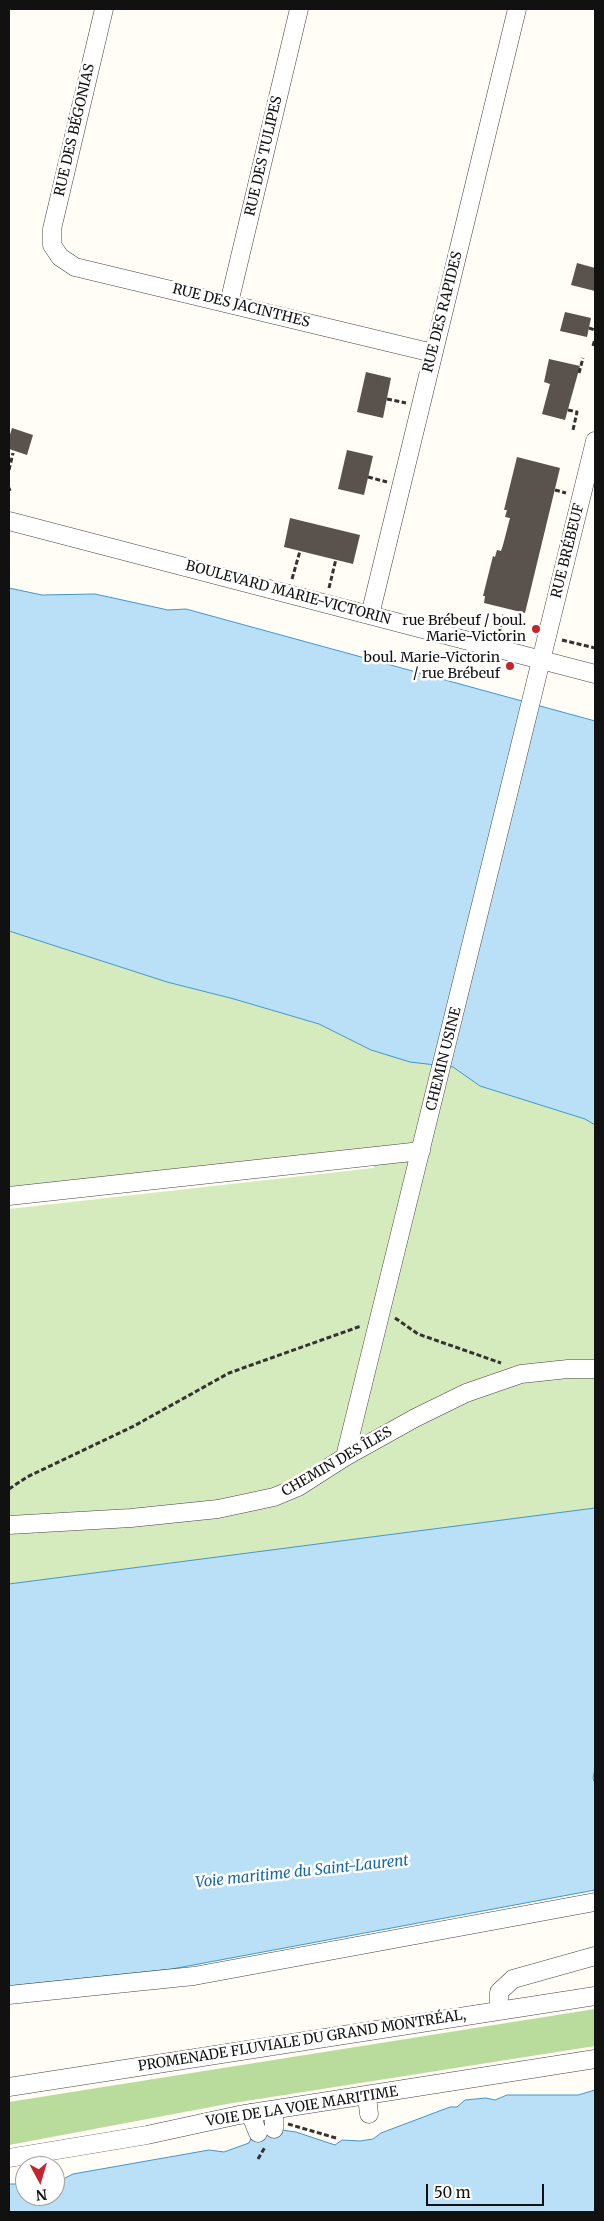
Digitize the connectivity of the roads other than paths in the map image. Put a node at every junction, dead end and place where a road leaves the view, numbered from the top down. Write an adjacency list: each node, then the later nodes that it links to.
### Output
1 (104, 9): 4 (street, RUE DES BÉGONIAS)
2 (298, 9): 5 (street, RUE DES TULIPES)
3 (517, 9): 6 (street, RUE DES RAPIDES)
4 (55, 250): 5 (street, RUE DES JACINTHES)
5 (229, 303): 6 (street, RUE DES JACINTHES)
6 (433, 353): 9 (street, RUE DES RAPIDES)
7 (595, 441): 10 (street, RUE BRÉBEUF)
8 (9, 521): 9 (street, BOULEVARD MARIE-VICTORIN)
9 (370, 615): 10 (street, BOULEVARD MARIE-VICTORIN)
10 (542, 660): 11 (street, BOULEVARD MARIE-VICTORIN); 12 (street, CHEMIN USINE)
11 (595, 674)
12 (421, 1152): 13 (street); 15 (street, CHEMIN USINE)
13 (9, 1196)
14 (595, 1369): 15 (street, CHEMIN DES ÎLES)
15 (345, 1457): 16 (street, CHEMIN DES ÎLES)
16 (9, 1525)
17 (595, 1902): 19 (street)
18 (595, 1956): 21 (street)
19 (9, 1995)
20 (595, 1996): 21 (street, PROMENADE FLUVIALE DU GRAND MONTRÉAL,)
21 (499, 2010): 23 (street, PROMENADE FLUVIALE DU GRAND MONTRÉAL,)
22 (595, 2060): 24 (street, VOIE DE LA VOIE MARITIME)
23 (9, 2087)
24 (367, 2096): 25 (street); 26 (street, VOIE DE LA VOIE MARITIME)
25 (369, 2114)
26 (9, 2158)

